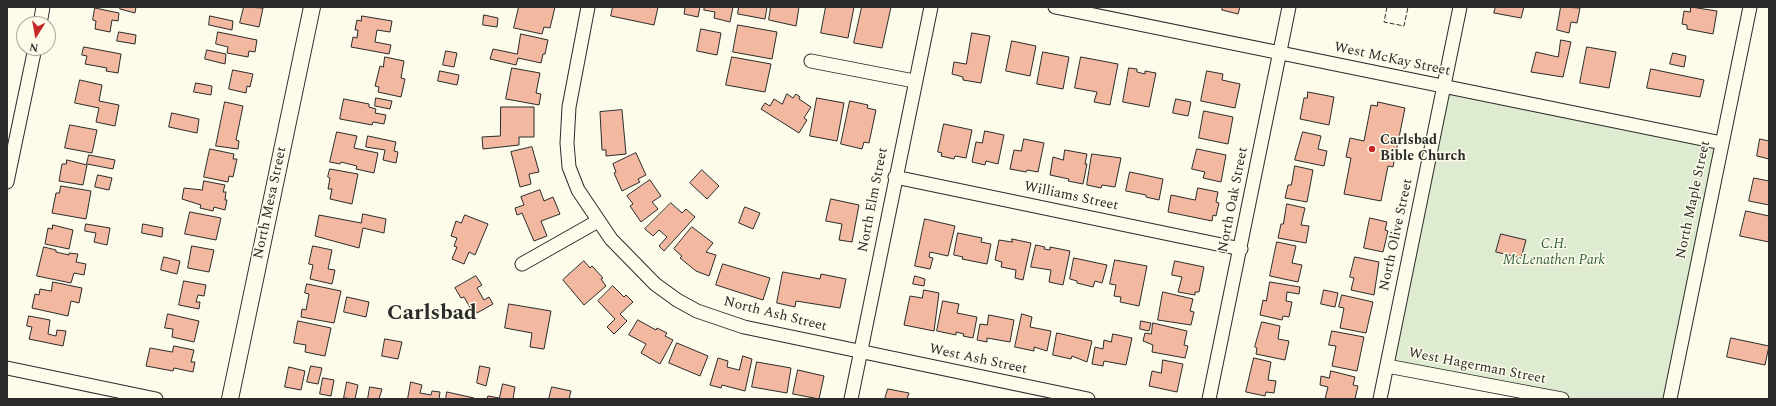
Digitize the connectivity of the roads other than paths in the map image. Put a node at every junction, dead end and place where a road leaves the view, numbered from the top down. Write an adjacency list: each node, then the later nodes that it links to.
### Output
1 (312, 7): 23 (street, North Mesa Street)
2 (588, 7): 16 (street, North Ash Street)
3 (930, 7): 11 (street, North Elm Street)
4 (1055, 7): 8 (street, West McKay Street)
5 (1289, 7): 8 (street, North Oak Street)
6 (1460, 7): 12 (street, North Olive Street)
7 (1750, 7): 13 (street, North Maple Street)
8 (1280, 53): 12 (street, West McKay Street); 17 (street, North Oak Street)
9 (33, 56): 15 (street)
10 (811, 61): 11 (street)
11 (914, 81): 14 (street, North Elm Street)
12 (1444, 88): 13 (street, West McKay Street); 20 (street, North Olive Street)
13 (1722, 144): 29 (street, North Maple Street)
14 (895, 177): 17 (street, Williams Street); 19 (street, North Elm Street)
15 (7, 182)
16 (598, 221): 18 (street); 19 (street, North Ash Street)
17 (1241, 249): 26 (street, North Oak Street)
18 (522, 264)
19 (860, 352): 24 (street, North Elm Street); 25 (street, West Ash Street)
20 (1387, 366): 27 (street, North Olive Street); 28 (street, West Hagerman Street)
21 (7, 368): 22 (street)
22 (156, 399)
23 (230, 399)
24 (851, 399)
25 (1088, 399)
26 (1209, 399)
27 (1380, 399)
28 (1562, 399)
29 (1670, 399)

